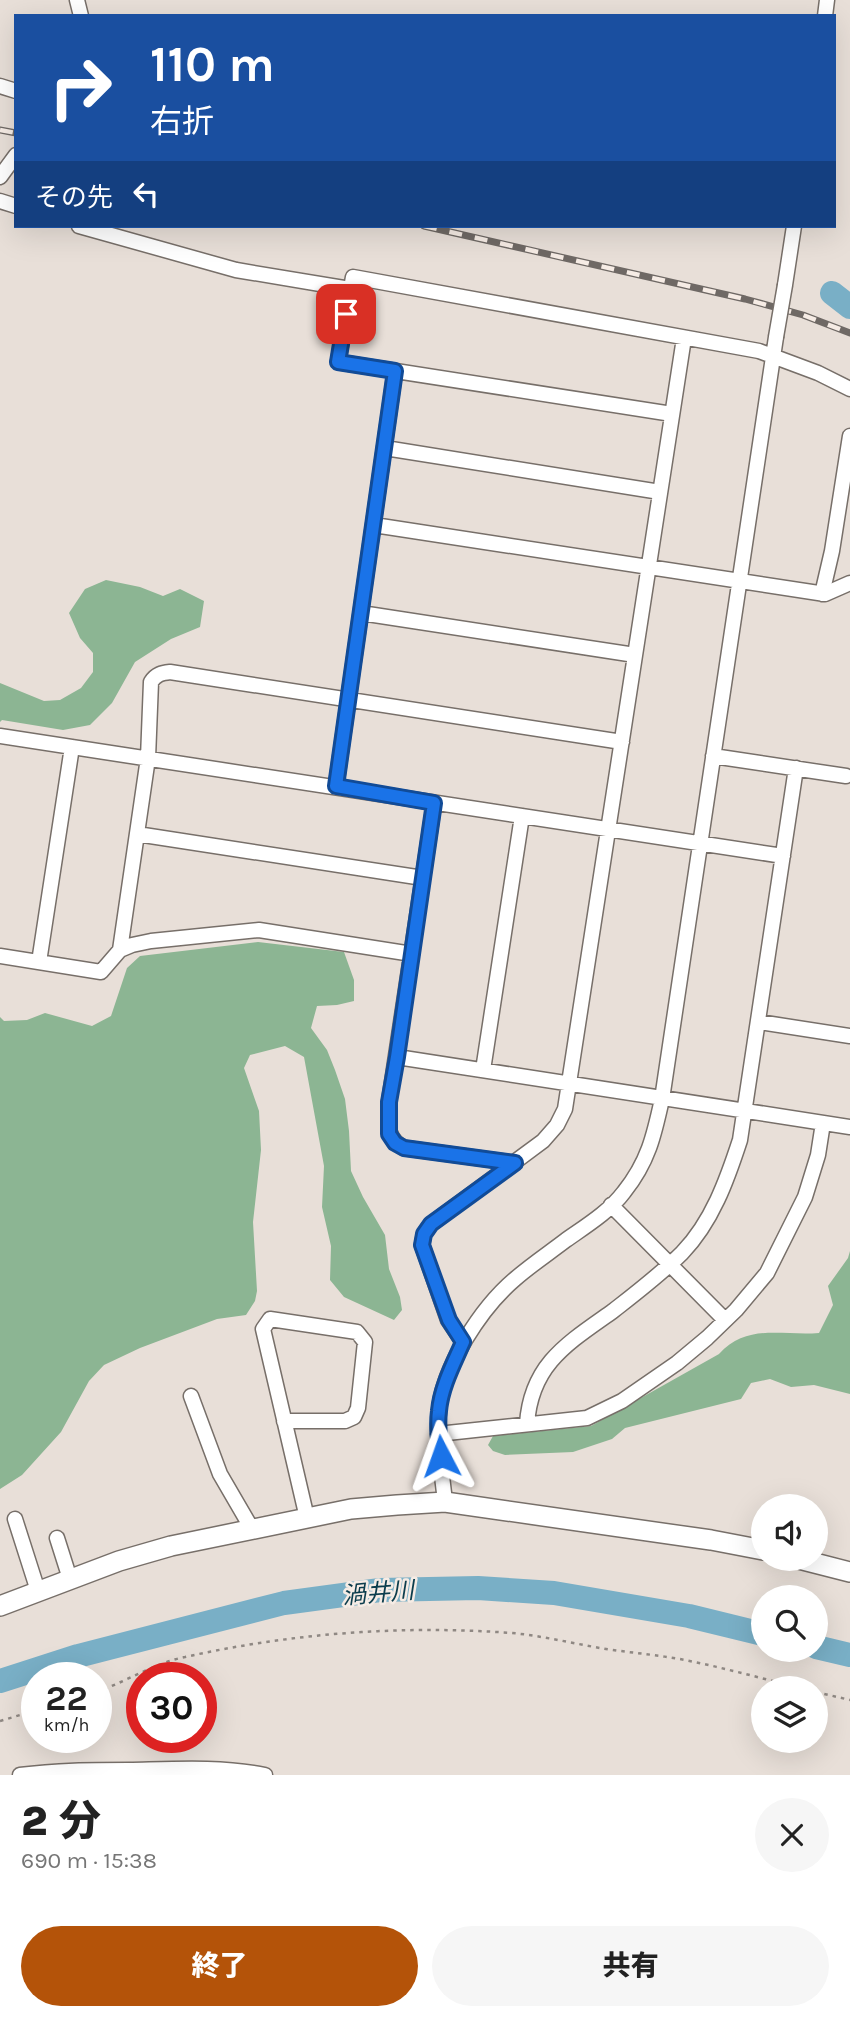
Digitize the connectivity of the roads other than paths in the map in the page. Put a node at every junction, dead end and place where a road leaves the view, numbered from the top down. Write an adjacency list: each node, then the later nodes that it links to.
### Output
1 (14, 158): 2 (street)
2 (0, 177)
3 (86, 228): 5 (street)
4 (794, 228): 7 (street, bridge)
5 (350, 289): 6 (street); 8 (street)
6 (684, 338): 7 (street); 10 (street)
7 (774, 356): 9 (street); 16 (street)
8 (395, 371): 10 (street); 12 (street)
9 (850, 389)
10 (672, 414): 13 (street)
11 (850, 436): 18 (street)
12 (385, 448): 13 (street); 14 (street)
13 (660, 492): 15 (street)
14 (374, 525): 15 (street); 19 (street)
15 (649, 568): 16 (street); 20 (street)
16 (740, 581): 18 (street); 25 (street)
17 (850, 583): 18 (street)
18 (822, 594)
19 (361, 613): 20 (street); 21 (street)
20 (635, 655): 23 (street)
21 (349, 699): 23 (street); 26 (street); 29 (street)
22 (0, 736): 24 (street)
23 (622, 742): 32 (street)
24 (72, 747): 26 (street); 40 (street)
25 (713, 756): 27 (street); 34 (street)
26 (148, 758): 29 (street); 33 (street)
27 (796, 768): 28 (street); 35 (street)
28 (846, 776)
29 (336, 786): 30 (street)
30 (434, 803): 31 (street); 36 (street)
31 (522, 817): 32 (street); 44 (street)
32 (609, 829): 34 (street); 45 (street)
33 (137, 834): 36 (street); 37 (street)
34 (700, 842): 35 (street); 46 (street)
35 (783, 856): 41 (street)
36 (423, 878): 38 (street)
37 (120, 950): 38 (street); 40 (street)
38 (412, 954): 43 (street)
39 (0, 956): 40 (street)
40 (39, 962)
41 (759, 1022): 42 (street); 47 (street)
42 (850, 1036)
43 (397, 1057): 44 (street); 50 (street)
44 (483, 1070): 45 (street)
45 (570, 1083): 46 (street); 50 (street)
46 (662, 1099): 47 (street); 51 (street)
47 (745, 1112): 48 (street); 52 (street)
48 (823, 1123): 49 (street); 53 (street)
49 (850, 1127)
50 (515, 1163): 54 (street)
51 (611, 1205): 52 (street); 54 (street)
52 (669, 1264): 53 (street); 57 (street)
53 (725, 1320): 57 (street)
54 (463, 1342): 58 (street)
55 (191, 1396): 62 (street)
56 (284, 1421): 56 (street); 60 (street)
57 (527, 1424): 58 (street)
58 (438, 1433): 59 (street)
59 (445, 1502): 60 (street); 64 (street)
60 (307, 1518): 62 (street)
61 (15, 1519): 68 (street)
62 (252, 1529): 67 (street)
63 (57, 1538): 67 (street)
64 (751, 1548)
65 (828, 1566): 66 (street)
66 (850, 1572)
67 (70, 1579): 68 (street)
68 (38, 1591): 69 (street)
69 (0, 1606)
70 (134, 1772): 71 (street); 72 (street)
71 (184, 1772): 73 (street)
72 (25, 1775)
73 (265, 1775)

